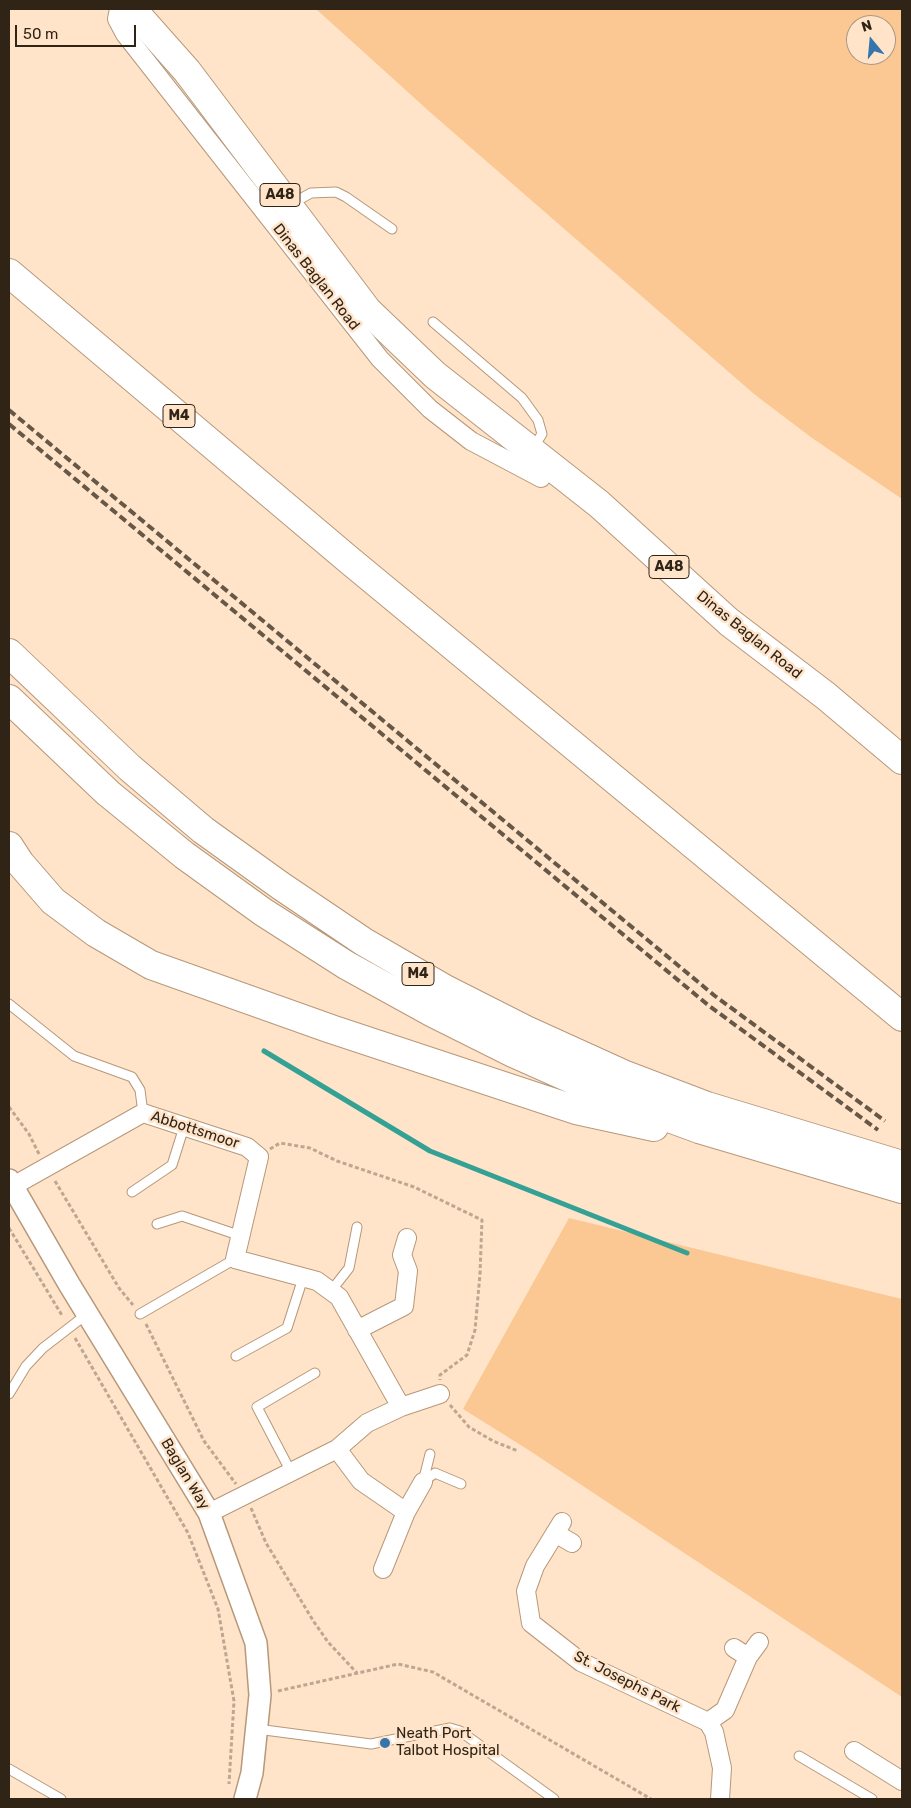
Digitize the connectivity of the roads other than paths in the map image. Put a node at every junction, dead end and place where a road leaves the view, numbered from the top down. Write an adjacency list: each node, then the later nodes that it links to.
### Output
1 (119, 9): 8 (street, Dinas Baglan Road)
2 (132, 9): 3 (main road, A48)
3 (289, 206): 4 (lane); 7 (main road, Dinas Baglan Road / A48)
4 (392, 229)
5 (9, 273): 14 (main road, M4)
6 (432, 322): 7 (lane)
7 (531, 450): 11 (main road, Dinas Baglan Road / A48)
8 (541, 478)
9 (9, 653): 18 (main road, M4)
10 (9, 699): 17 (main road, M4)
11 (902, 760)
12 (9, 846): 17 (main road, M4)
13 (9, 1004): 15 (lane)
14 (902, 1017)
15 (144, 1113): 16 (street, Abbottsmoor); 19 (street, Abbottsmoor)
16 (184, 1127): 21 (lane); 24 (street, Abbottsmoor)
17 (785, 1155): 20 (main road, M4)
18 (902, 1165)
19 (11, 1183): 29 (street, Baglan Way)
20 (902, 1189)
21 (132, 1192)
22 (157, 1224): 24 (lane)
23 (357, 1227): 28 (lane)
24 (241, 1236): 26 (street, Abbottsmoor)
25 (407, 1238): 31 (street)
26 (235, 1259): 27 (street); 30 (lane)
27 (303, 1278): 28 (street); 32 (lane)
28 (331, 1291): 31 (street)
29 (87, 1314): 34 (lane); 43 (street, Baglan Way)
30 (140, 1314)
31 (358, 1330): 36 (street)
32 (236, 1356)
33 (315, 1373): 39 (lane)
34 (9, 1394)
35 (440, 1394): 36 (street)
36 (401, 1407): 37 (street)
37 (337, 1449): 39 (street); 42 (street)
38 (430, 1454): 40 (lane)
39 (291, 1472): 43 (street)
40 (423, 1482): 41 (lane); 42 (street)
41 (461, 1484)
42 (406, 1512): 45 (street)
43 (209, 1513): 48 (street, Baglan Way)
44 (572, 1543): 47 (street, St. Josephs Park)
45 (383, 1569)
46 (759, 1642): 47 (street)
47 (708, 1722): 56 (street)
48 (257, 1729): 53 (street, Baglan Way); 55 (lane)
49 (854, 1751): 52 (street)
50 (799, 1756): 57 (lane)
51 (9, 1769): 54 (lane)
52 (902, 1780)
53 (237, 1794)
54 (61, 1799)
55 (554, 1799)
56 (720, 1799)
57 (872, 1799)

